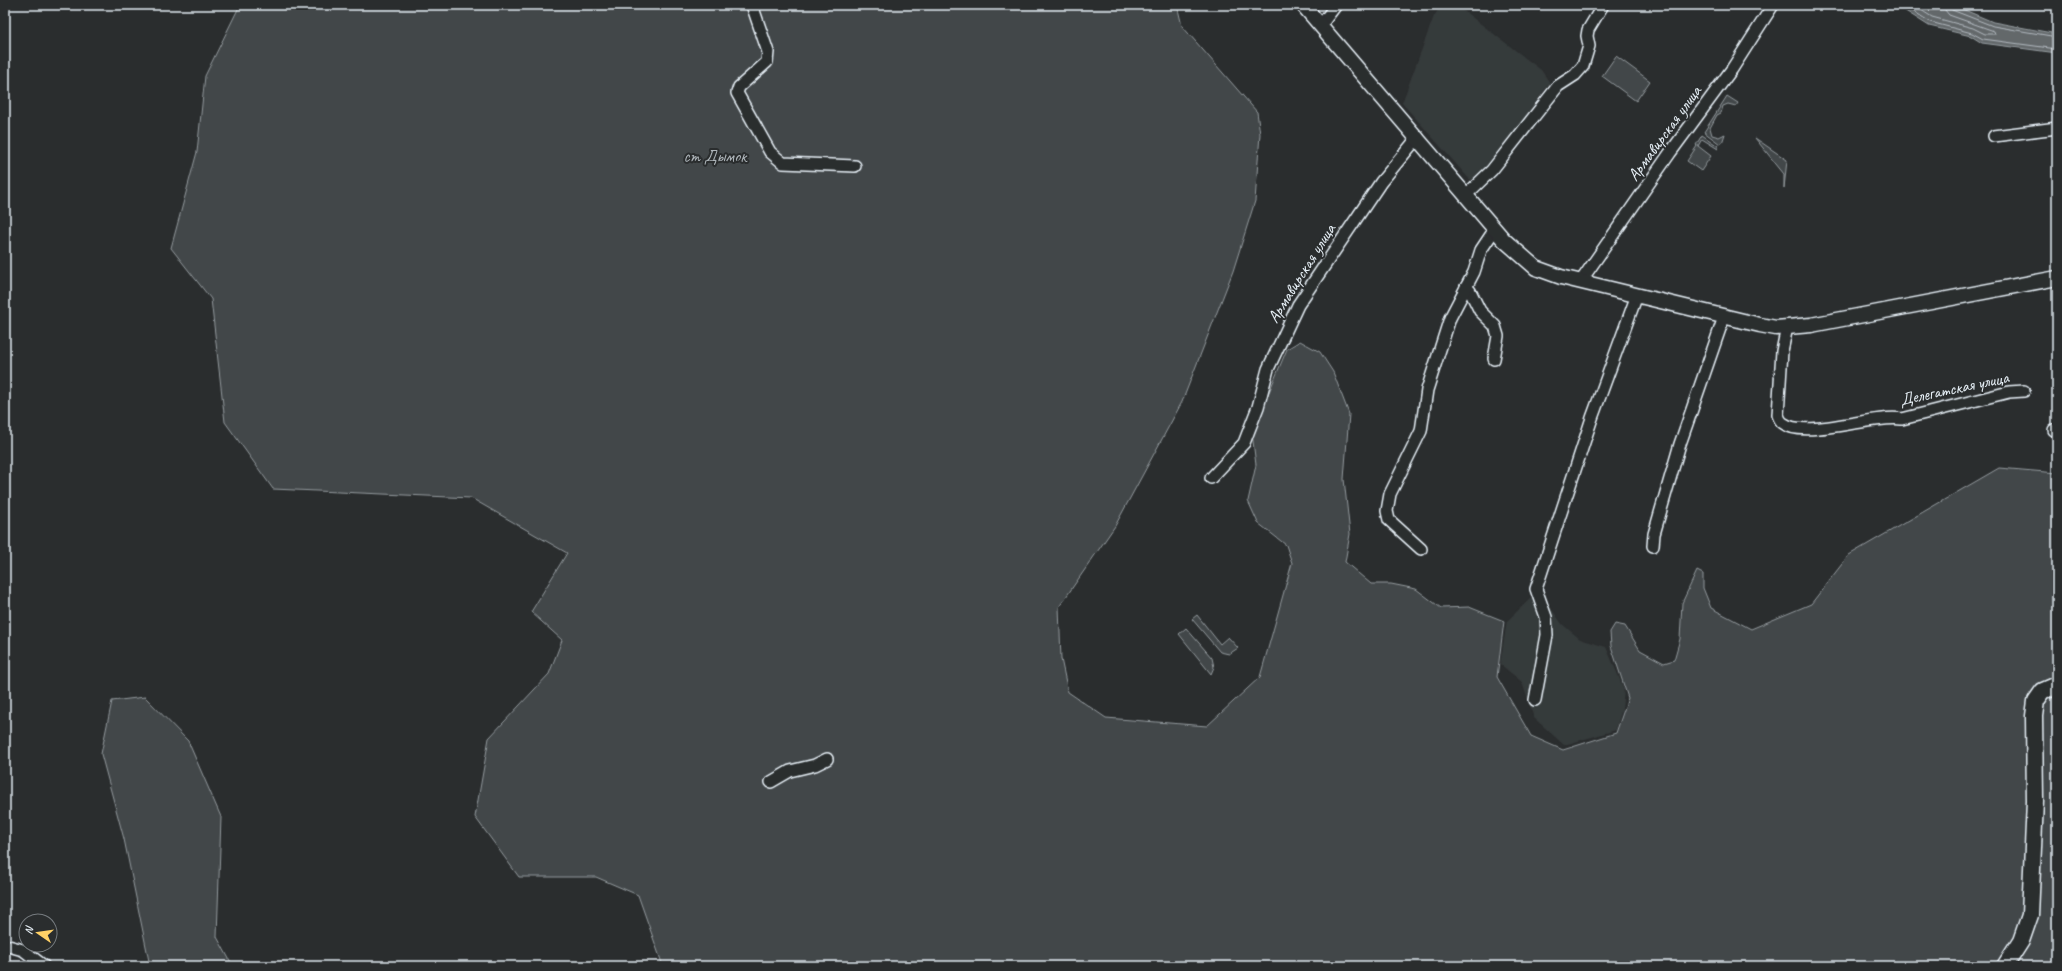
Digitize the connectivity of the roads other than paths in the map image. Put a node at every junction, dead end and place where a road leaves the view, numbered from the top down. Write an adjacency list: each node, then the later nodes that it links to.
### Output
1 (752, 5): 10 (street)
2 (1303, 5): 6 (main road)
3 (1336, 5): 6 (street)
4 (1603, 5): 11 (street)
5 (1774, 5): 14 (street, Армавирская улица)
6 (1321, 25): 9 (main road)
7 (2057, 128): 8 (street)
8 (1994, 136)
9 (1418, 137): 11 (main road); 21 (street, Армавирская улица)
10 (855, 166)
11 (1466, 195): 12 (main road)
12 (1496, 229): 14 (main road); 15 (street)
13 (2057, 278): 18 (main road)
14 (1581, 281): 16 (main road)
15 (1466, 287): 19 (street); 23 (street)
16 (1637, 295): 17 (main road); 25 (street)
17 (1724, 318): 18 (main road); 22 (street)
18 (1787, 327): 20 (street, Делегатская улица)
19 (1494, 359)
20 (2024, 391)
21 (1211, 478)
22 (1653, 546)
23 (1421, 549)
24 (2057, 685): 30 (highway)
25 (1535, 700)
26 (827, 759): 27 (street)
27 (771, 782)
28 (5, 945): 29 (street)
29 (44, 966)
30 (2004, 966)

